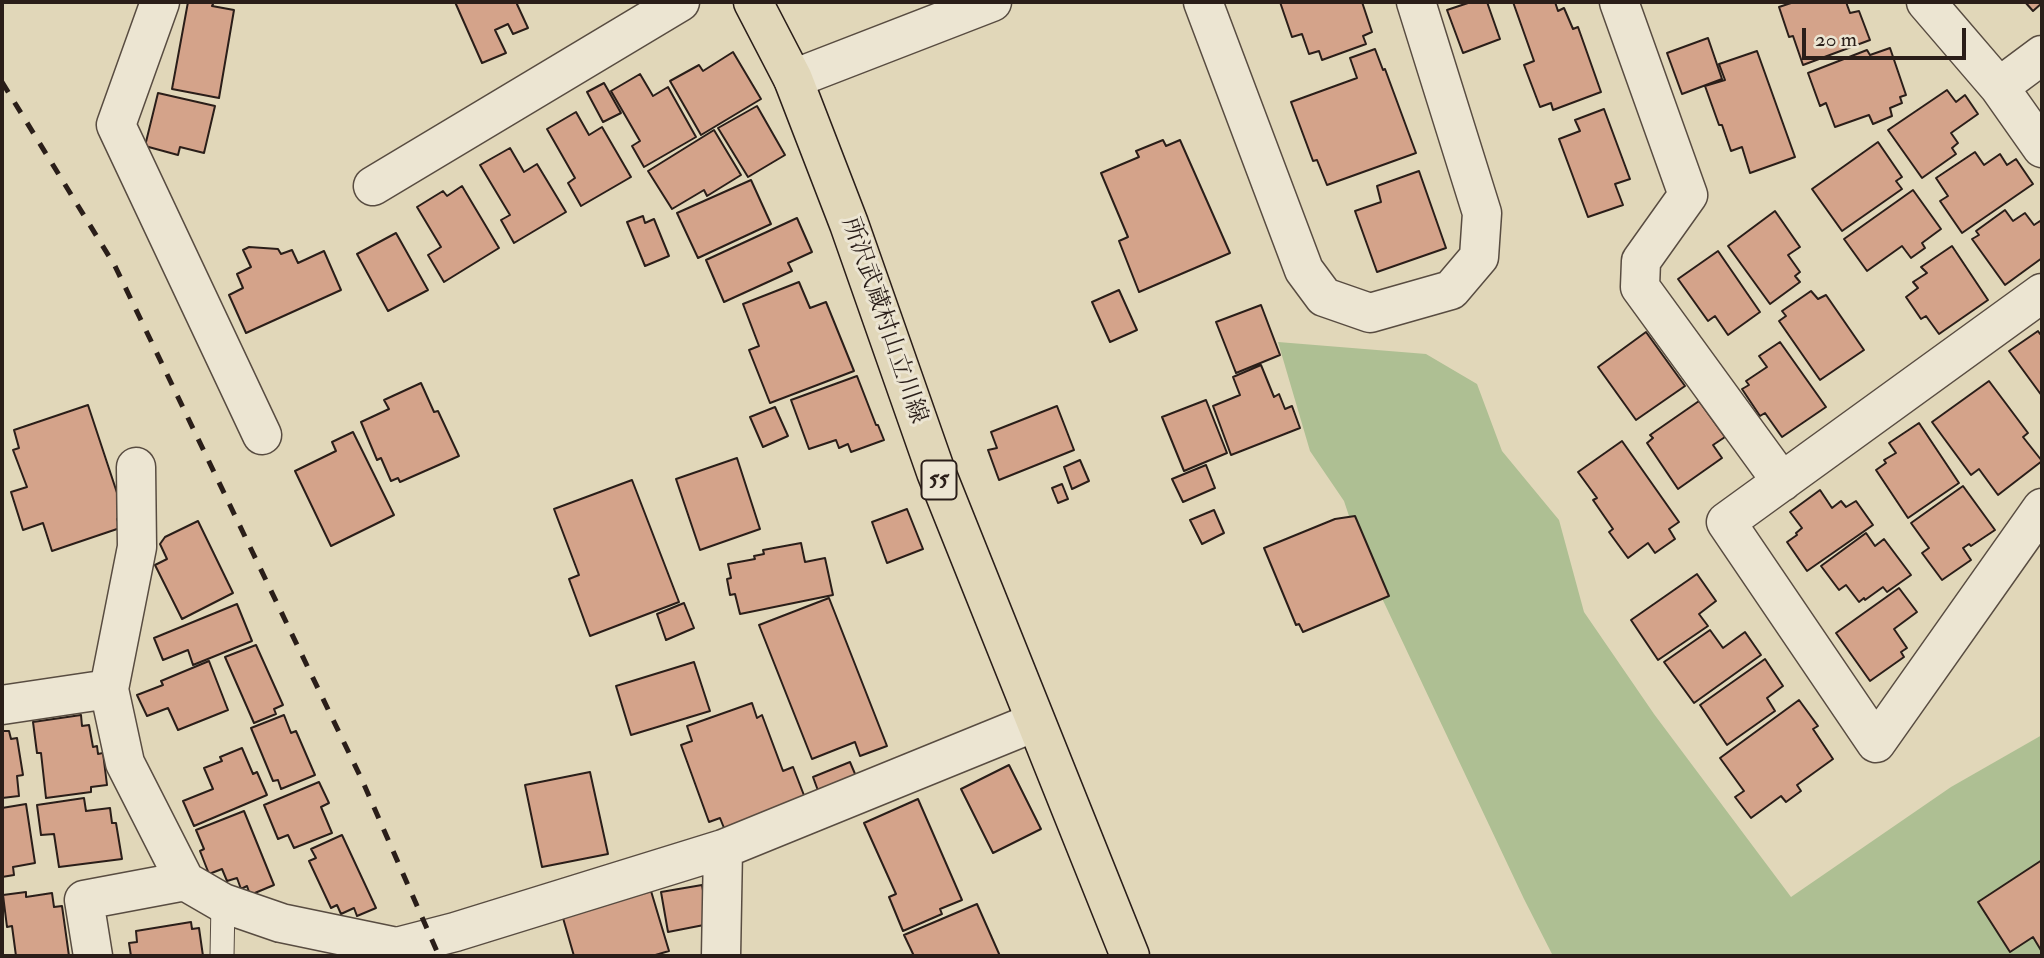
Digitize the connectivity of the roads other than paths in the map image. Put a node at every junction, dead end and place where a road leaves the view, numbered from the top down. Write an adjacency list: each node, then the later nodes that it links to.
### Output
1 (160, 2): 15 (street)
2 (680, 2): 13 (street)
3 (753, 2): 10 (main road, 所沢武蔵村山立川線 / 55)
4 (992, 2): 10 (street)
5 (1203, 2): 6 (street)
6 (1416, 2)
7 (1619, 2): 17 (street)
8 (1926, 2): 11 (street)
9 (2042, 55): 11 (street)
10 (793, 79): 21 (main road, 所沢武蔵村山立川線 / 55)
11 (1999, 87): 12 (street)
12 (2042, 148)
13 (373, 186)
14 (2042, 293): 17 (street)
15 (261, 435)
16 (136, 467): 19 (street)
17 (1782, 482): 18 (street)
18 (2042, 508)
19 (109, 689): 20 (street); 23 (street)
20 (2, 705)
21 (1035, 722): 22 (street); 28 (main road, 所沢武蔵村山立川線 / 55)
22 (723, 849): 24 (street); 27 (street)
23 (185, 881): 24 (street); 25 (street)
24 (223, 903): 26 (lane)
25 (93, 956)
26 (222, 956)
27 (721, 956)
28 (1130, 956)

